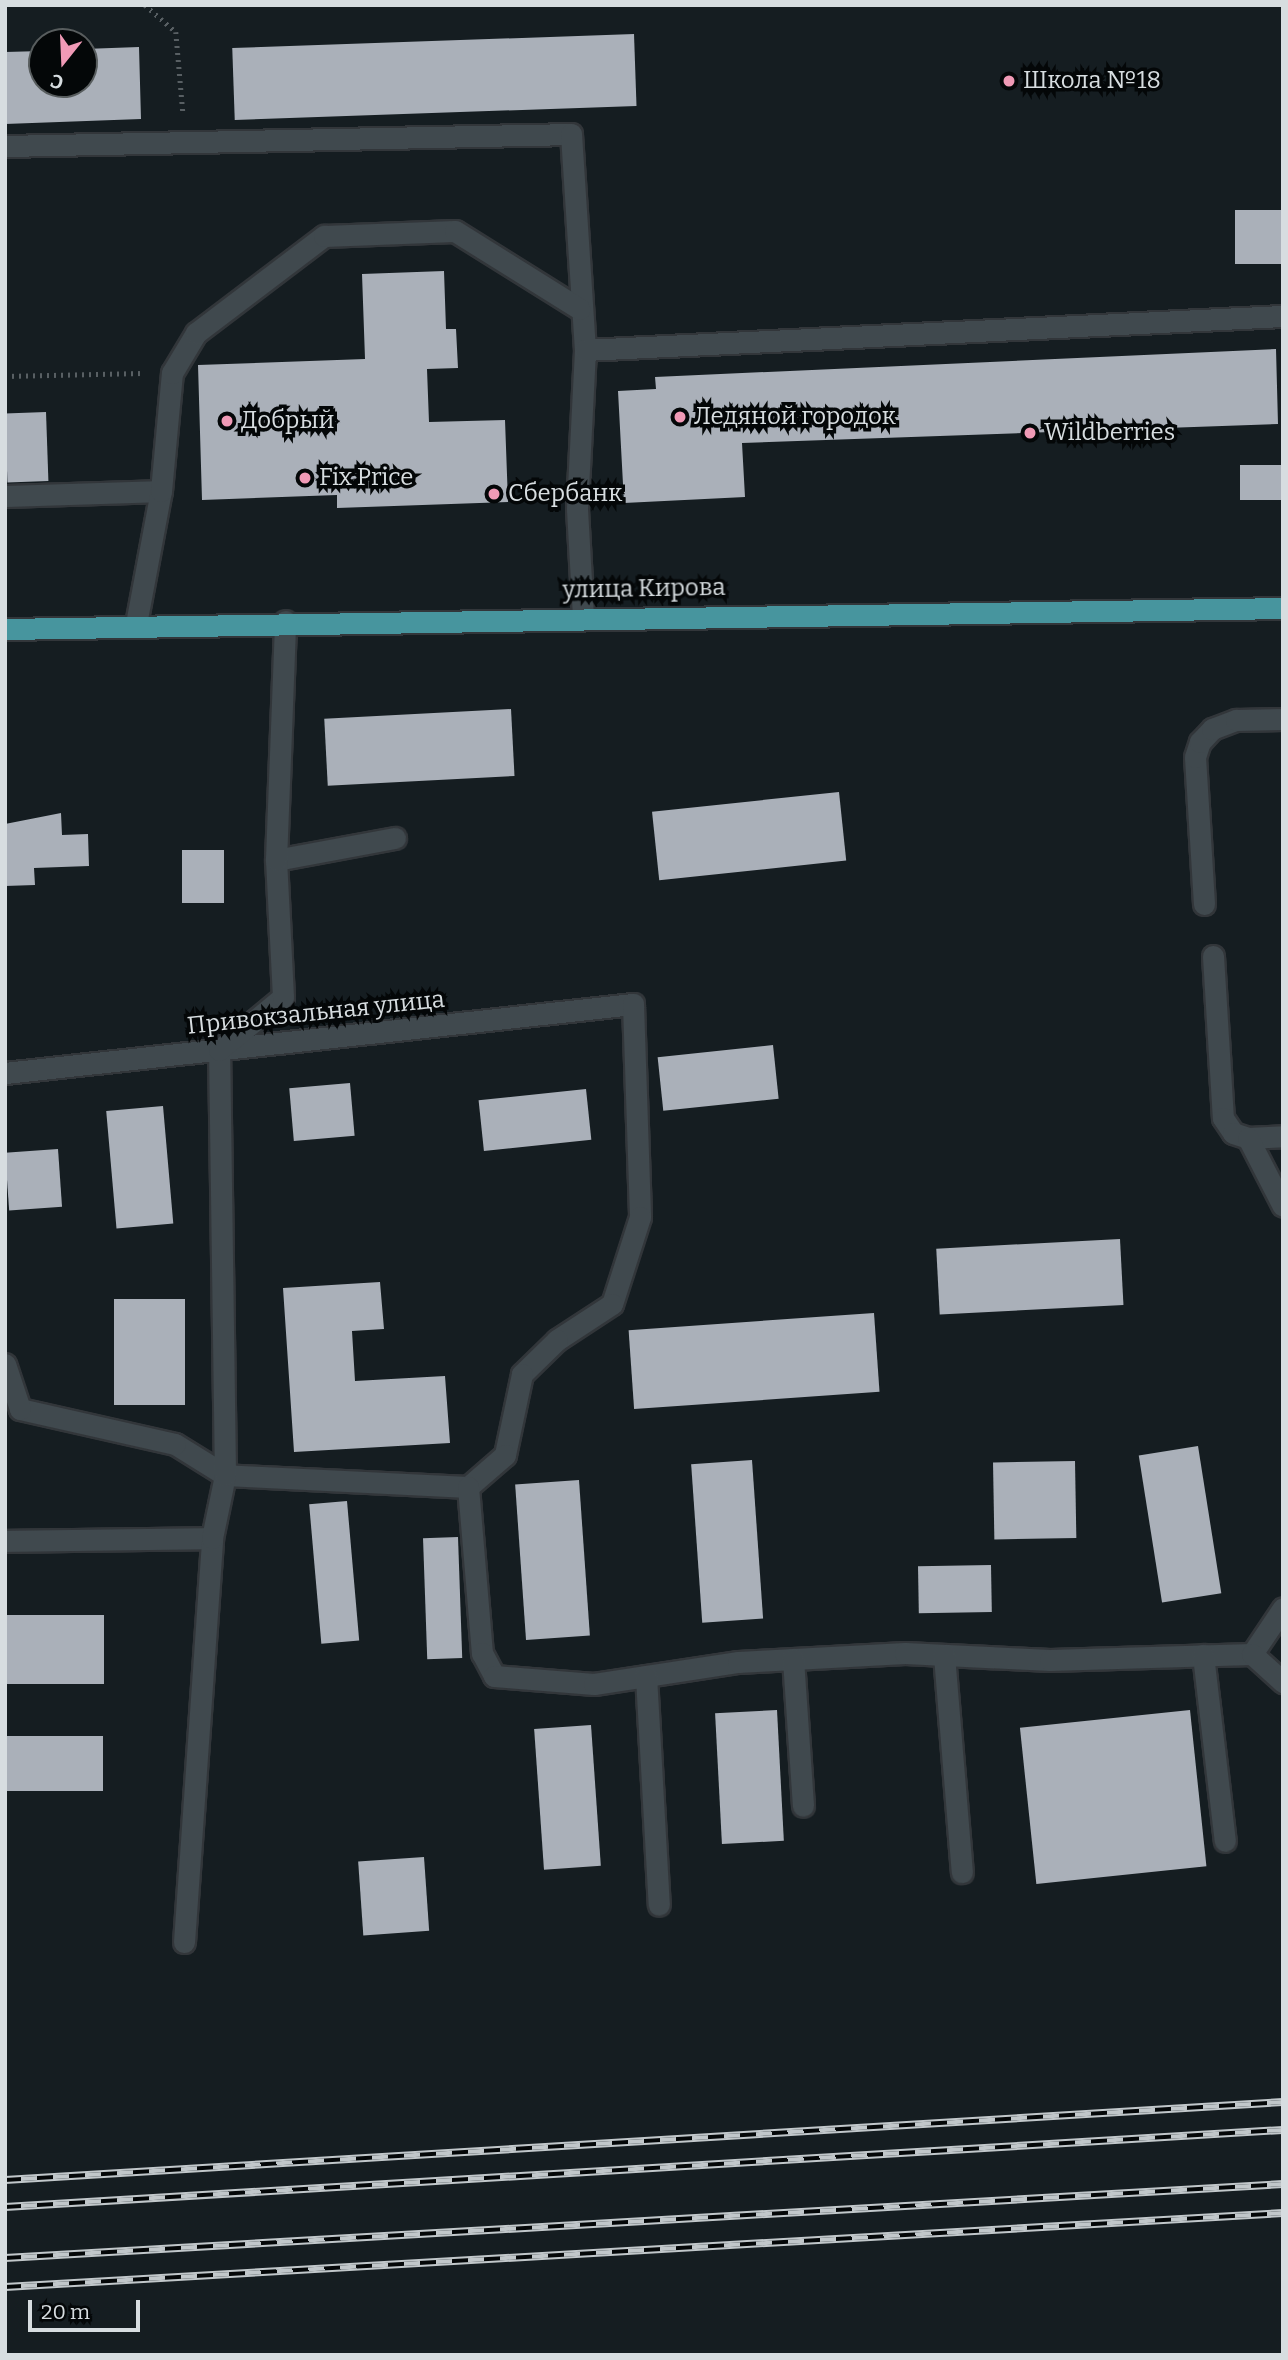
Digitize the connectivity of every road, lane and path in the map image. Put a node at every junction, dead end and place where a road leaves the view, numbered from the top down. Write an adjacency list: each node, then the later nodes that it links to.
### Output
1 (145, 5): 2 (path)
2 (186, 145): 3 (street); 4 (street)
3 (5, 146)
4 (580, 309): 6 (street); 7 (street)
5 (1283, 316): 6 (street)
6 (585, 350): 12 (street)
7 (172, 373): 8 (path); 9 (street)
8 (5, 376)
9 (162, 491): 10 (street); 14 (street)
10 (5, 496)
11 (1283, 608): 12 (main road, улица Кирова)
12 (583, 616): 13 (main road, улица Кирова)
13 (285, 621): 14 (main road, улица Кирова); 18 (street)
14 (136, 624): 15 (main road, улица Кирова)
15 (5, 629)
16 (1283, 719): 19 (street)
17 (396, 838): 18 (street)
18 (276, 860): 21 (street)
19 (1204, 904)
20 (1213, 956): 24 (street)
21 (219, 1049): 22 (street, Привокзальная улица); 27 (street); 28 (street, Привокзальная улица)
22 (5, 1073)
23 (1283, 1136): 24 (street)
24 (1248, 1138): 25 (street)
25 (1283, 1206)
26 (5, 1364): 27 (street)
27 (225, 1475): 28 (street); 29 (street)
28 (468, 1487): 36 (street)
29 (212, 1538): 30 (street); 42 (street)
30 (5, 1541)
31 (1283, 1608): 32 (street)
32 (1252, 1654): 34 (street); 37 (street)
33 (944, 1655): 34 (street); 35 (street); 40 (street)
34 (1203, 1656): 39 (street)
35 (793, 1659): 36 (street); 38 (street)
36 (646, 1676): 41 (street)
37 (1283, 1682)
38 (803, 1806)
39 (1225, 1841)
40 (962, 1872)
41 (659, 1905)
42 (184, 1942)

